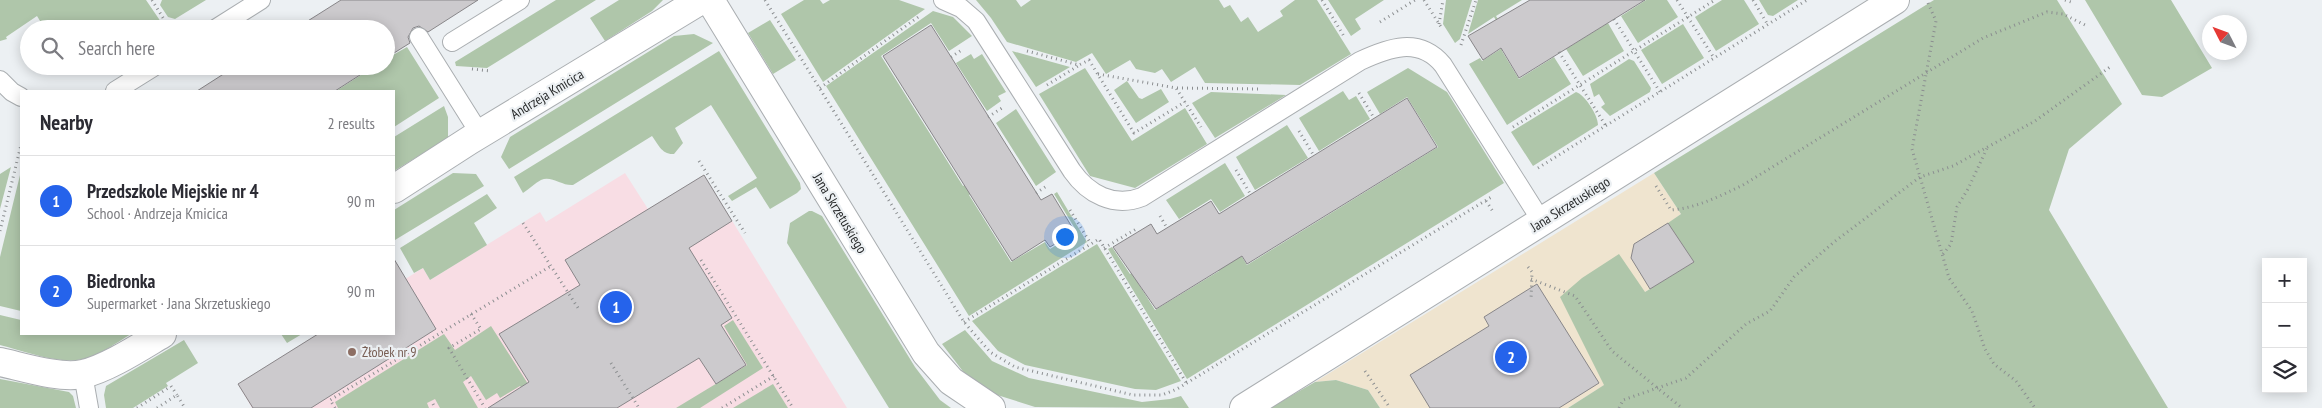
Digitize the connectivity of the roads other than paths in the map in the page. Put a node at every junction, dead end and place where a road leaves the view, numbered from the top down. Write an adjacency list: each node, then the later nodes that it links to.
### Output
1 (262, 0): 7 (lane)
2 (520, 0): 9 (lane)
3 (701, 0): 14 (street, Andrzeja Kmicica)
4 (710, 0): 21 (street, Jana Skrzetuskiego)
5 (942, 0): 16 (lane)
6 (1895, 0): 16 (street, Jana Skrzetuskiego)
7 (230, 20)
8 (419, 37): 14 (lane)
9 (452, 42)
10 (141, 75): 12 (lane)
11 (0, 80): 13 (lane)
12 (118, 90)
13 (20, 96)
14 (480, 134): 15 (street, Andrzeja Kmicica)
15 (395, 188)
16 (1542, 222): 22 (street, Jana Skrzetuskiego)
17 (160, 335): 19 (street)
18 (0, 362): 19 (street)
19 (83, 374): 20 (lane)
20 (89, 408)
21 (991, 408)
22 (1244, 408)

